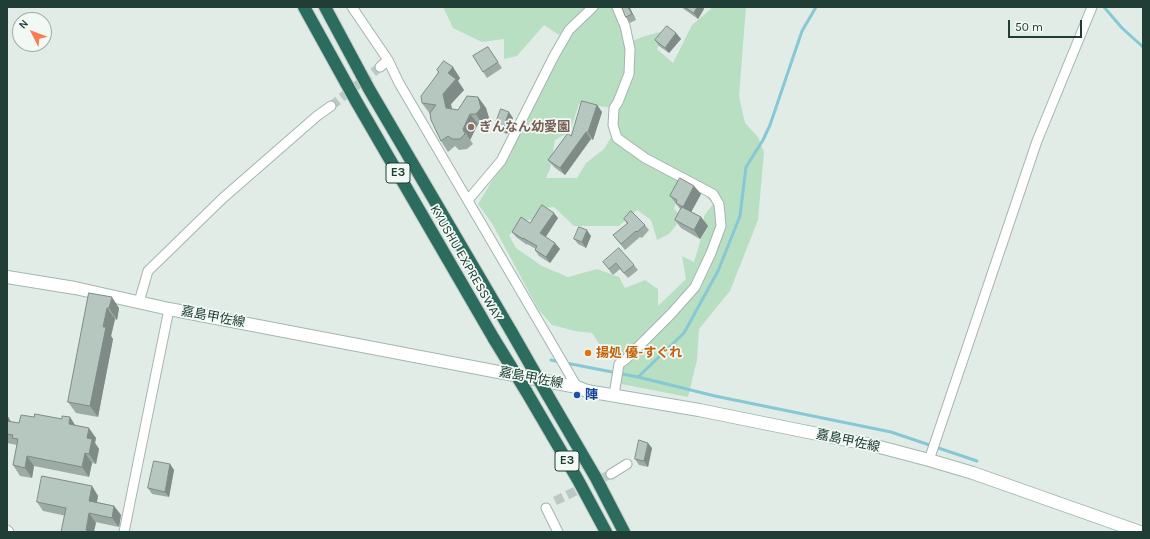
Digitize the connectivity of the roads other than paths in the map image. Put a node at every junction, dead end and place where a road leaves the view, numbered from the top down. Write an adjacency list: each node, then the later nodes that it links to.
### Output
1 (304, 7): 22 (highway, KYUSHU EXPRESSWAY / E3, bridge)
2 (325, 7): 23 (highway, KYUSHU EXPRESSWAY / E3, bridge)
3 (352, 7): 7 (street)
4 (593, 7): 10 (street)
5 (617, 7): 15 (street)
6 (1092, 7): 16 (street)
7 (388, 60): 8 (street); 10 (street)
8 (380, 67)
9 (331, 106): 12 (street)
10 (468, 200): 14 (street)
11 (7, 277): 12 (main road, 嘉島甲佐線)
12 (139, 302): 13 (main road, 嘉島甲佐線)
13 (169, 309): 14 (main road, 嘉島甲佐線); 20 (street)
14 (577, 386): 15 (main road, 嘉島甲佐線)
15 (614, 390): 16 (main road, 嘉島甲佐線)
16 (931, 456): 24 (main road, 嘉島甲佐線)
17 (627, 464): 18 (street)
18 (611, 474)
19 (546, 508): 21 (street)
20 (124, 532)
21 (558, 532)
22 (606, 532)
23 (624, 532)
24 (1140, 532)

